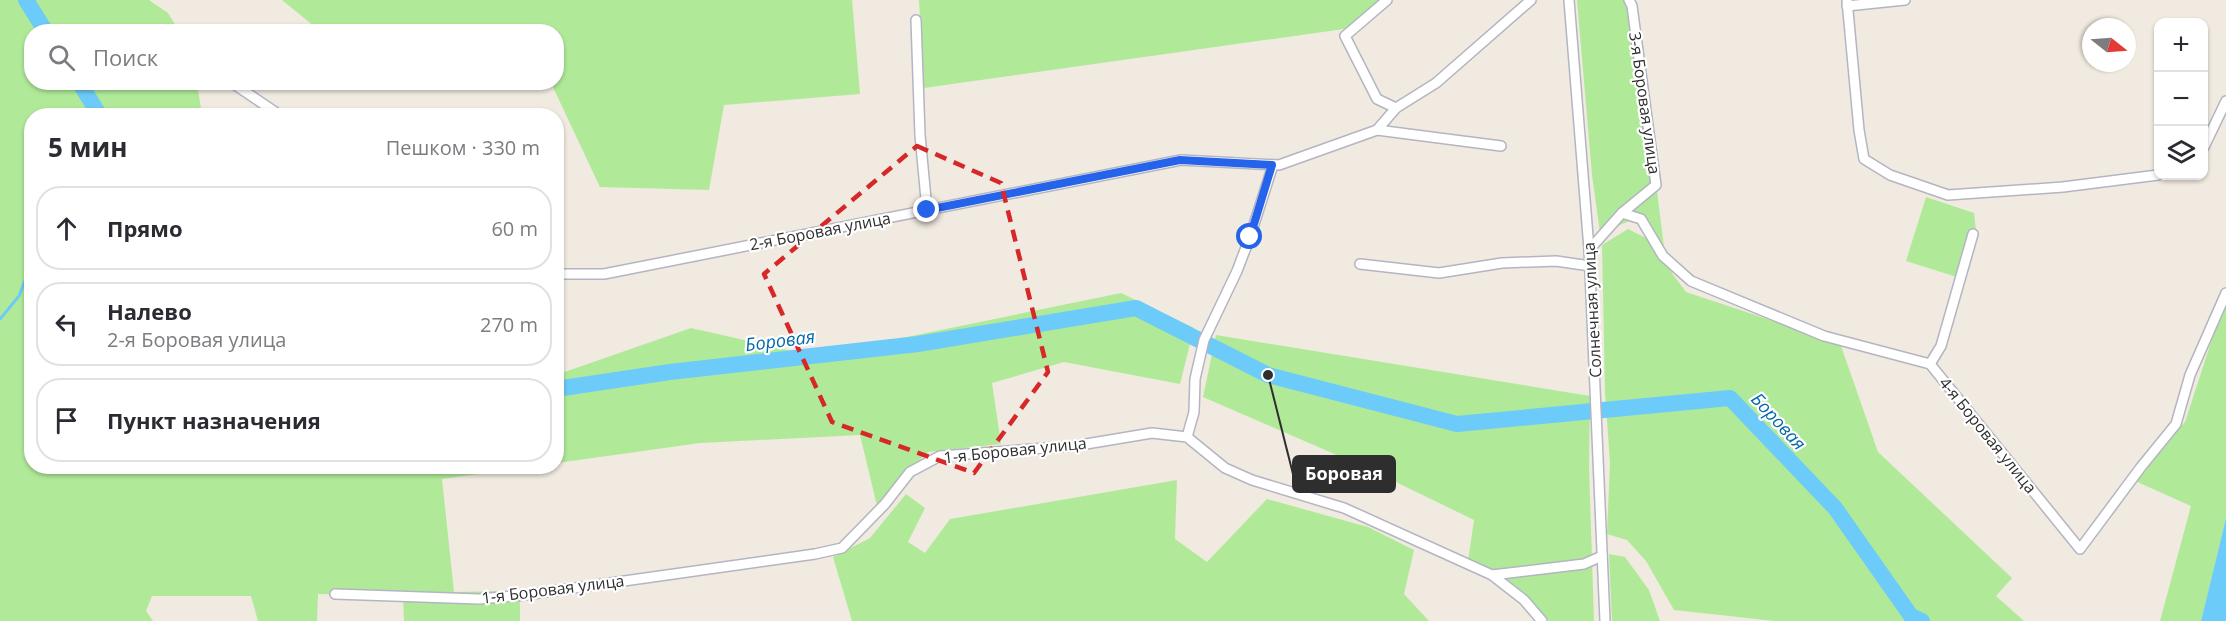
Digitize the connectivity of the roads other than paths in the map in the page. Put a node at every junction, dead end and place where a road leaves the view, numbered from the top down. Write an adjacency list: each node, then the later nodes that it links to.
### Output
1 (1387, 0): 11 (street)
2 (1531, 0): 11 (street, 2-я Боровая улица)
3 (1569, 0): 20 (street, Солнечная улица)
4 (1905, 0): 6 (street)
5 (1631, 2): 18 (street, 3-я Боровая улица)
6 (1847, 3): 16 (street)
7 (916, 20): 17 (street)
8 (243, 90): 10 (street)
9 (2226, 100): 13 (street)
10 (269, 108)
11 (1396, 108): 12 (street, 2-я Боровая улица)
12 (1377, 130): 14 (street); 15 (street, 2-я Боровая улица)
13 (2208, 138)
14 (1501, 146)
15 (1272, 165): 17 (street, 2-я Боровая улица); 26 (street)
16 (2154, 176)
17 (927, 210): 23 (street, 2-я Боровая улица)
18 (1622, 213): 20 (street, 3-я Боровая улица); 25 (street, 4-я Боровая улица)
19 (1972, 234): 25 (street)
20 (1589, 250): 22 (street, Солнечная улица)
21 (1360, 264): 22 (street)
22 (1590, 266): 27 (street, Солнечная улица)
23 (564, 274)
24 (2226, 293): 25 (street, 4-я Боровая улица)
25 (1930, 364)
26 (1187, 437): 28 (street); 29 (street, 1-я Боровая улица)
27 (1602, 556): 28 (street); 31 (street, Солнечная улица)
28 (1492, 575): 30 (street)
29 (335, 594)
30 (1542, 621)
31 (1605, 621)

